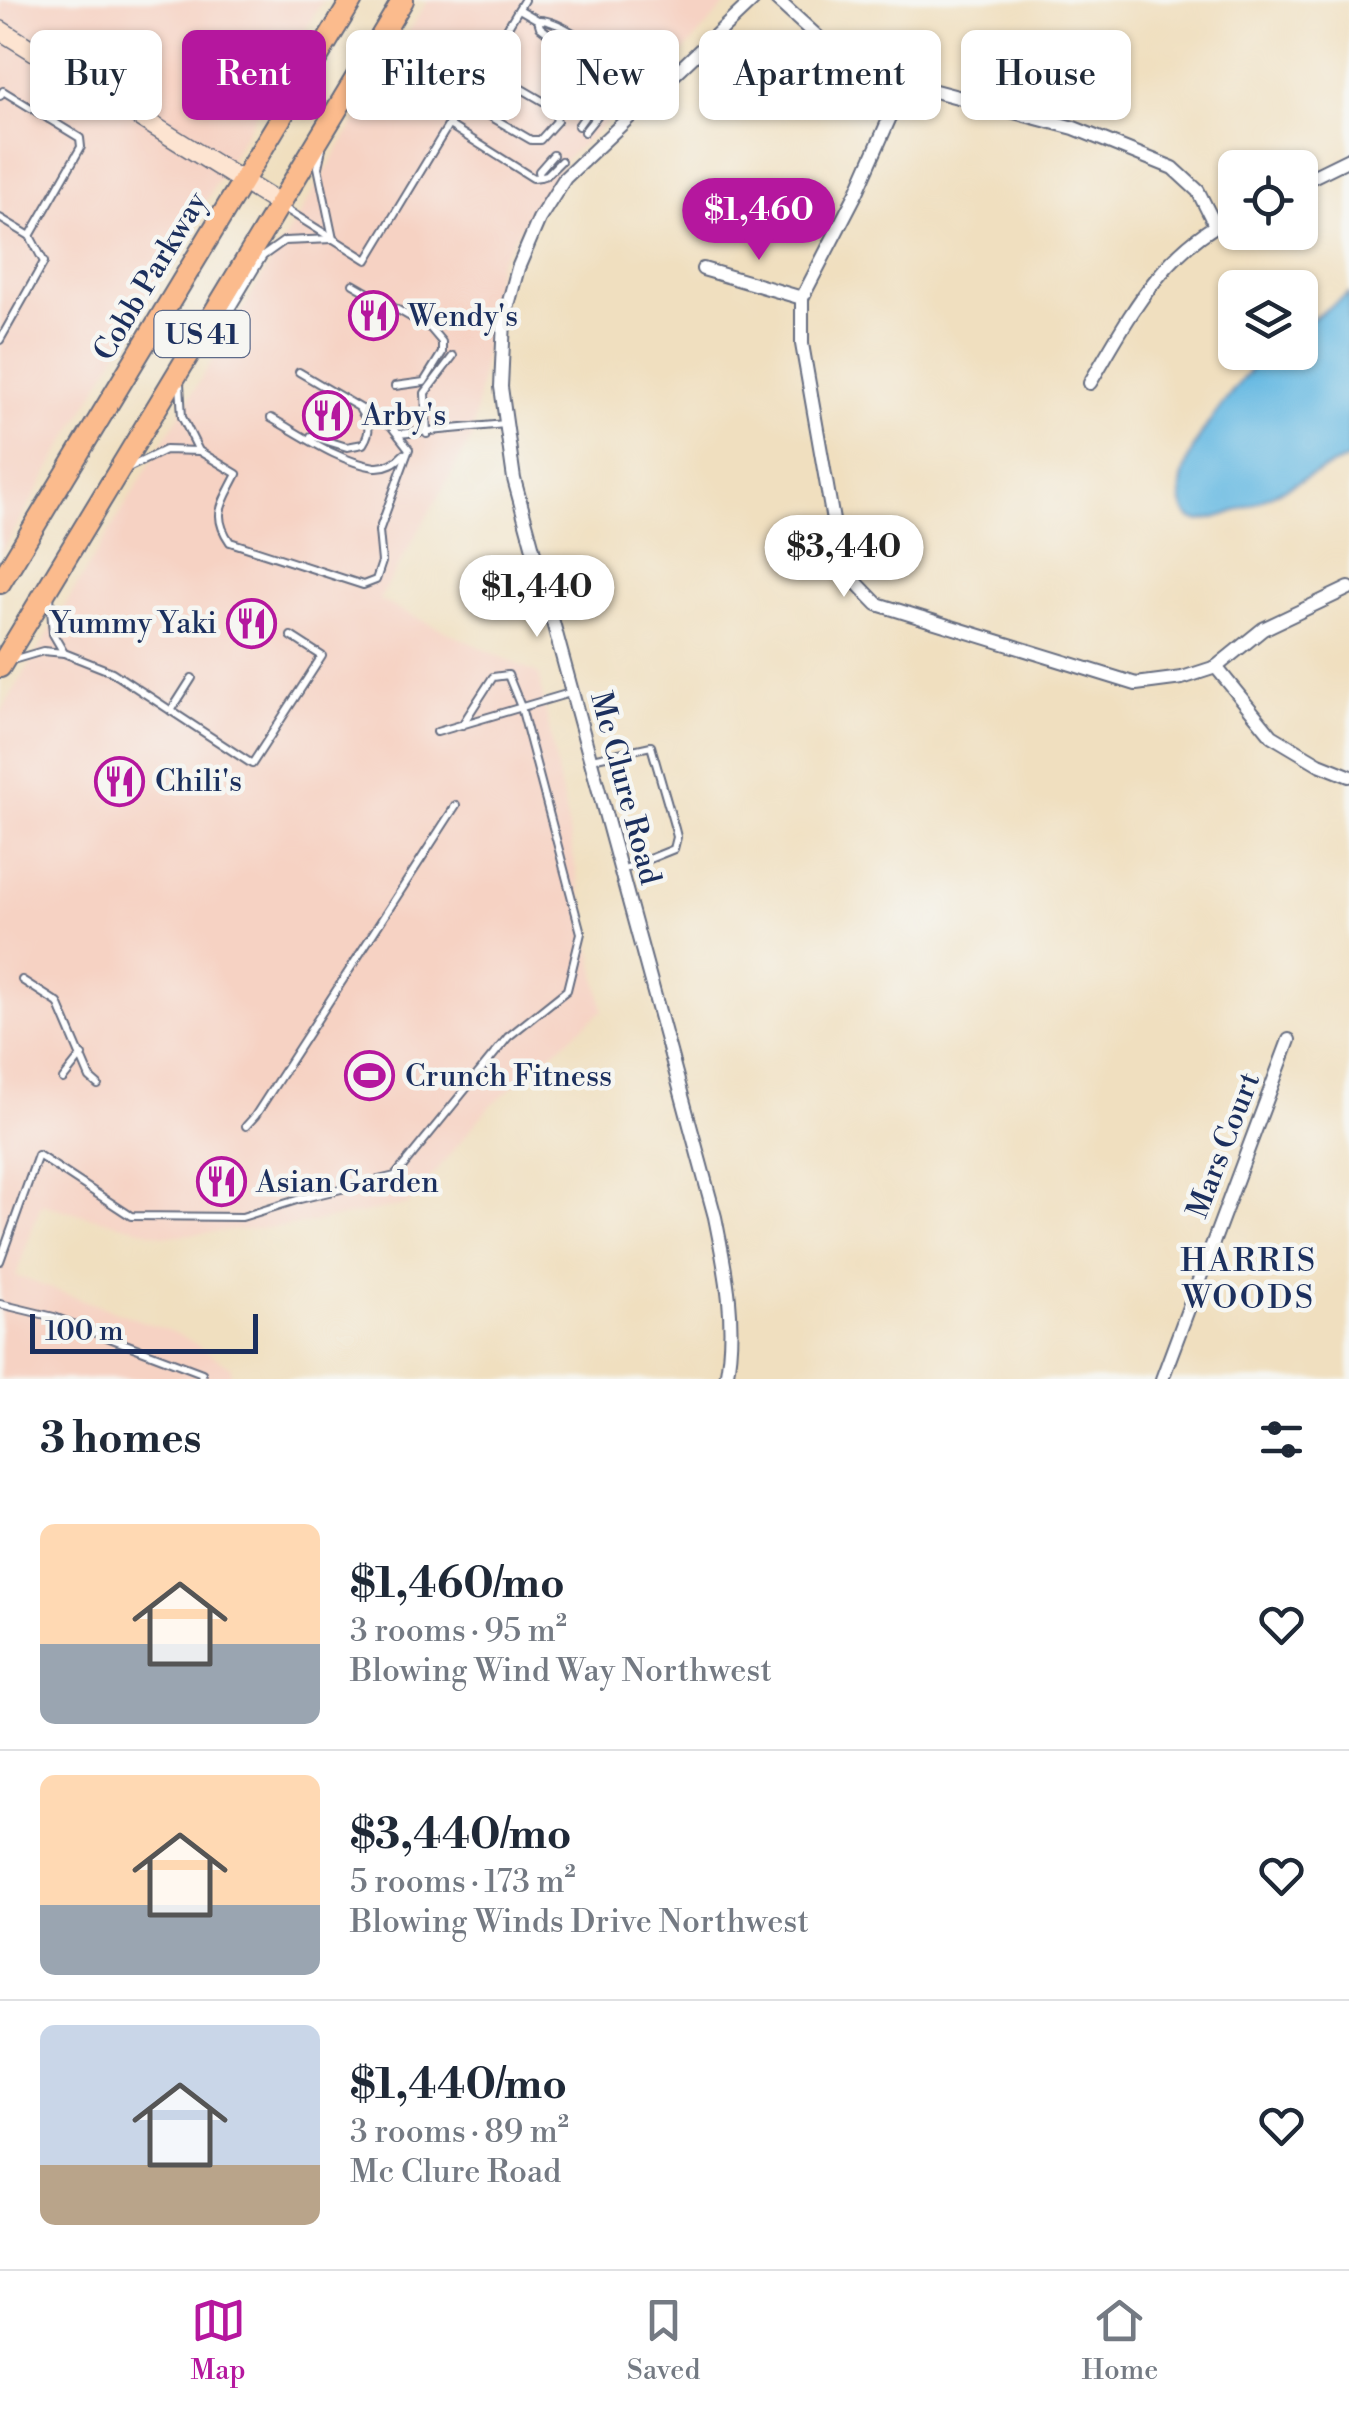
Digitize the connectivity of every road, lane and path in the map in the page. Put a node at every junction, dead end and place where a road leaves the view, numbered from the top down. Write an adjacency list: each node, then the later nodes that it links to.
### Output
1 (352, 0): 30 (main road, Cobb Parkway / US 41)
2 (403, 0): 23 (main road, US 41)
3 (524, 0): 6 (lane)
4 (753, 0): 49 (street, Mc Clure Road)
5 (777, 0): 12 (street)
6 (519, 9): 7 (lane); 9 (lane)
7 (538, 20): 10 (lane); 11 (lane)
8 (0, 30): 13 (street)
9 (506, 30)
10 (544, 30)
11 (566, 30)
12 (810, 30)
13 (30, 49)
14 (521, 88): 21 (lane)
15 (1, 93): 17 (lane)
16 (941, 93): 34 (street)
17 (30, 109)
18 (51, 120): 35 (lane)
19 (145, 120): 30 (street)
20 (452, 120): 24 (lane)
21 (497, 120)
22 (888, 120): 39 (street)
23 (328, 124): 31 (main road, US 41); 36 (lane)
24 (449, 125): 29 (lane); 36 (lane)
25 (553, 155): 29 (lane)
26 (1349, 159): 28 (street)
27 (561, 161): 29 (lane)
28 (1318, 174)
29 (540, 178)
30 (243, 181): 31 (street); 56 (main road, Cobb Parkway / US 41)
31 (279, 204): 36 (lane); 41 (main road, US 41)
32 (0, 218): 35 (lane)
33 (1218, 223): 34 (street)
34 (1215, 224): 45 (street)
35 (30, 236): 40 (lane)
36 (333, 239): 41 (lane)
37 (703, 269): 39 (street)
38 (353, 284): 46 (lane)
39 (802, 298): 62 (street)
40 (0, 340)
41 (195, 344): 43 (main road, US 41)
42 (453, 356): 52 (lane)
43 (178, 372): 54 (lane); 55 (main road, US 41)
44 (299, 372): 47 (lane)
45 (1090, 383)
46 (395, 386)
47 (357, 407): 50 (lane); 51 (lane)
48 (270, 418): 50 (lane)
49 (506, 424): 52 (lane); 64 (street, Mc Clure Road)
50 (300, 434): 53 (lane)
51 (397, 434): 52 (lane); 53 (lane)
52 (427, 434)
53 (408, 449): 54 (lane)
54 (199, 452): 55 (lane)
55 (118, 473): 57 (main road, US 41)
56 (0, 584)
57 (49, 586): 60 (lane); 61 (main road, US 41)
58 (1349, 588): 62 (street)
59 (291, 636): 66 (lane)
60 (64, 653): 61 (lane); 66 (lane)
61 (1, 665)
62 (1216, 667): 70 (street)
63 (192, 678): 66 (lane)
64 (573, 692): 65 (lane); 69 (street, Mc Clure Road)
65 (522, 707): 67 (lane); 67 (lane); 79 (lane)
66 (171, 711)
67 (462, 725): 68 (lane)
68 (437, 732)
69 (592, 759): 72 (street, Mc Clure Road); 72 (lane)
70 (1349, 776)
71 (456, 805): 78 (lane)
72 (622, 870): 82 (street, Mc Clure Road)
73 (22, 980): 75 (lane)
74 (1289, 1040): 83 (street, Mars Court)
75 (82, 1054): 76 (lane); 77 (lane)
76 (63, 1079)
77 (98, 1085)
78 (246, 1126)
79 (0, 1260)
80 (0, 1304): 81 (lane)
81 (201, 1379)
82 (726, 1379)
83 (1162, 1379)

